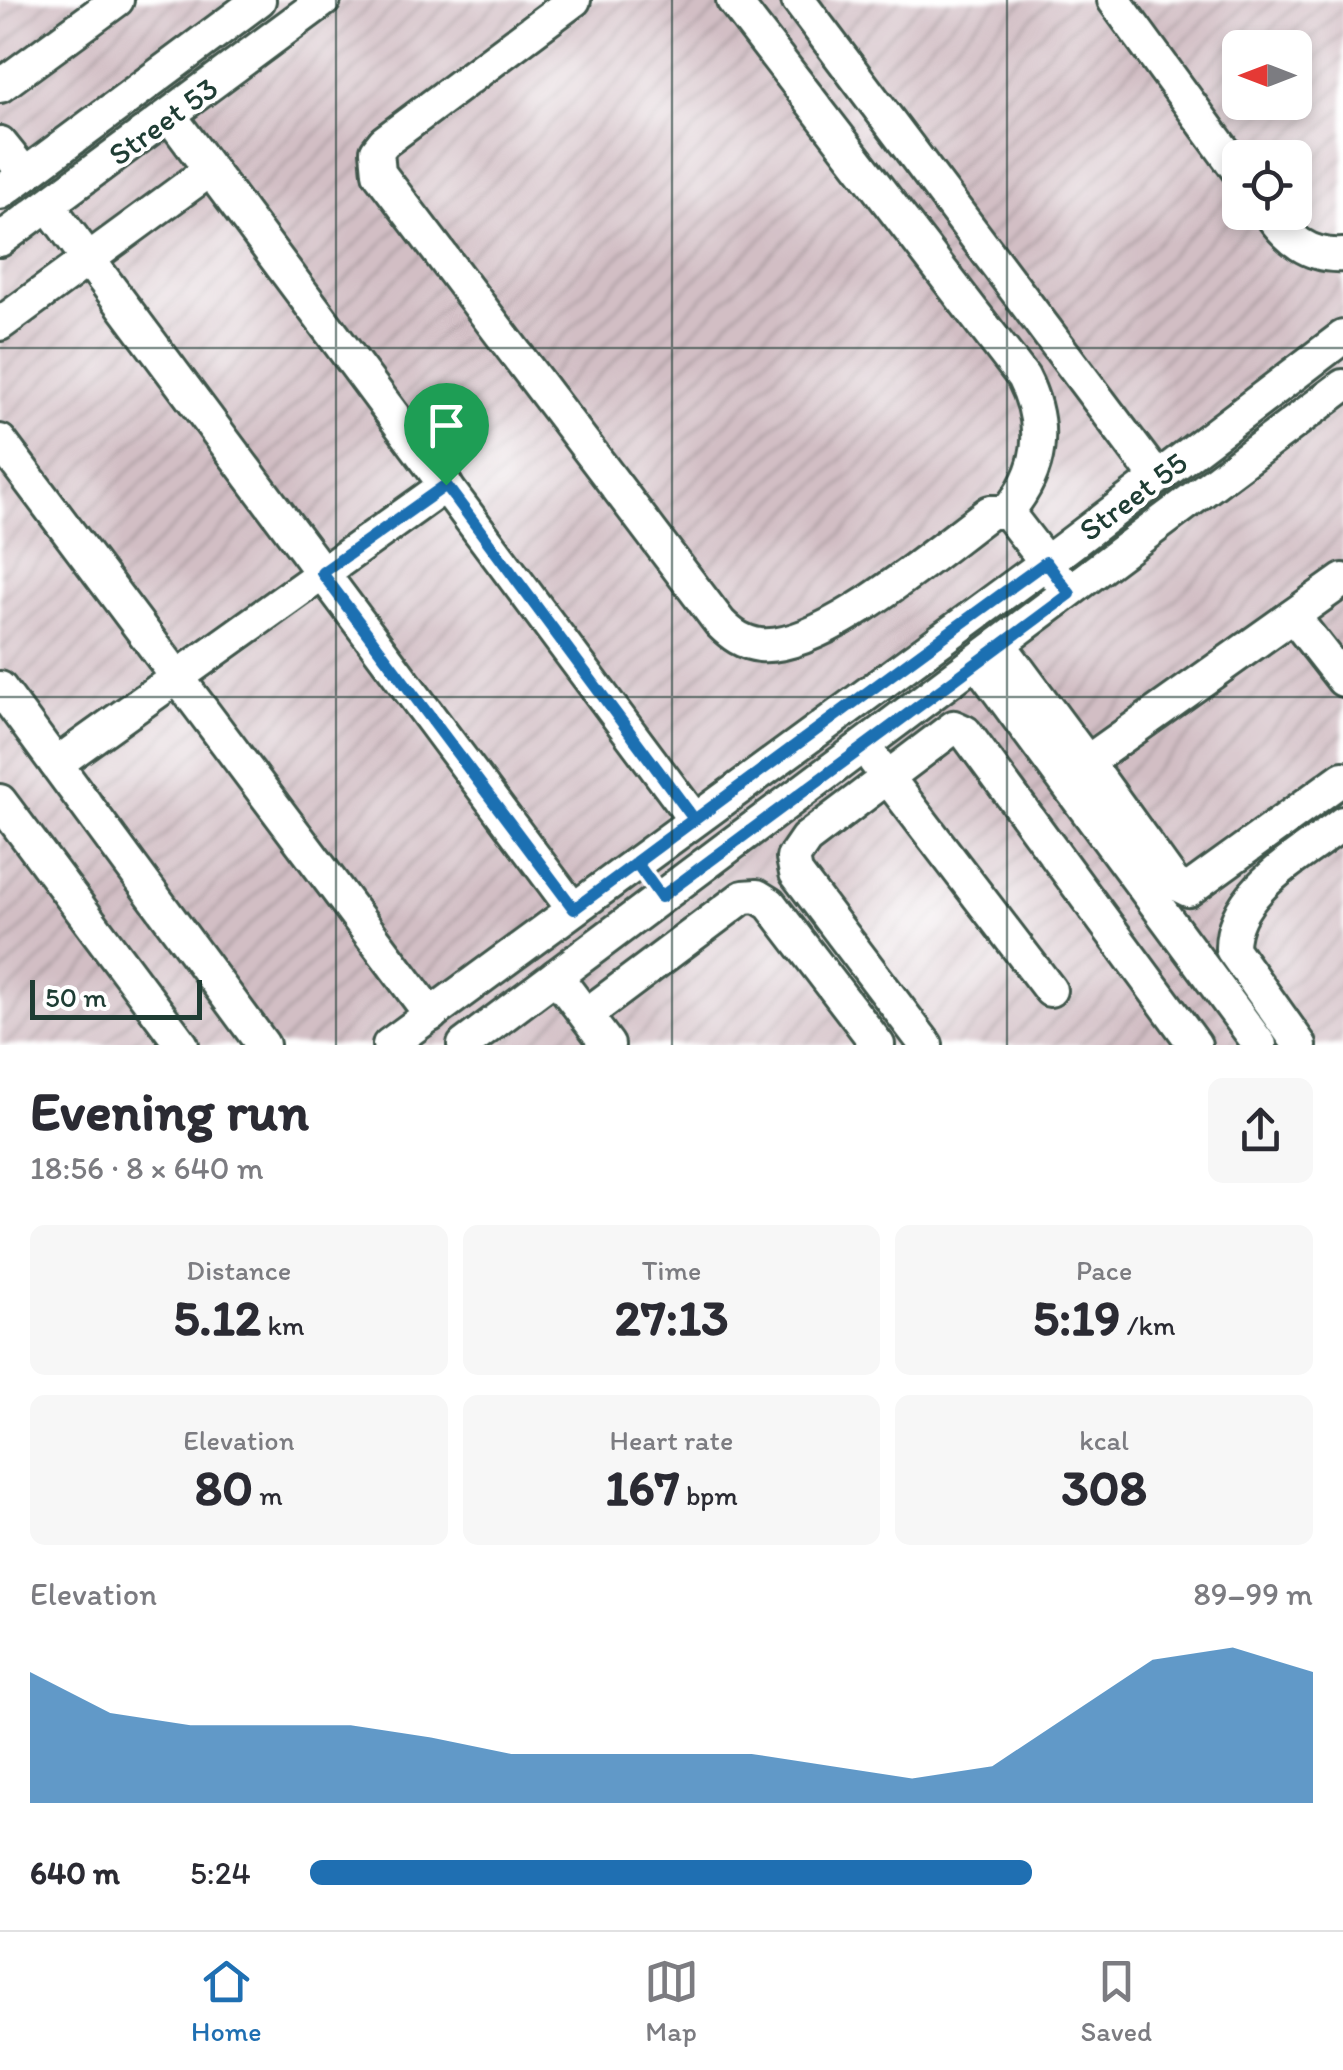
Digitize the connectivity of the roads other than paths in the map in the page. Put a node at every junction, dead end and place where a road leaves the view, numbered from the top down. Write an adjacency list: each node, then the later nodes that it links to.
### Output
1 (117, 0): 8 (lane)
2 (258, 0): 13 (lane, Street 53)
3 (324, 0): 9 (lane, Street 53)
4 (574, 0): 25 (lane)
5 (732, 0): 25 (lane)
6 (798, 0): 23 (lane)
7 (1114, 0): 11 (lane)
8 (0, 86)
9 (170, 116): 12 (lane); 14 (lane, Street 53)
10 (0, 144): 13 (lane)
11 (1222, 148)
12 (210, 170): 18 (lane); 24 (lane)
13 (13, 184)
14 (48, 205): 16 (lane, Street 53); 18 (lane)
15 (1281, 230): 17 (lane)
16 (0, 240)
17 (1343, 256)
18 (88, 259): 19 (lane); 27 (lane)
19 (0, 324)
20 (1337, 353): 23 (lane, Street 55)
21 (1343, 386): 29 (lane, Street 55)
22 (0, 441): 32 (lane)
23 (1157, 478): 26 (lane, Street 55)
24 (446, 485): 27 (lane); 41 (lane)
25 (1006, 512): 26 (lane)
26 (1046, 562): 29 (lane); 41 (lane, Street 55)
27 (322, 573): 32 (lane); 45 (lane)
28 (1343, 580): 30 (lane)
29 (1070, 594): 31 (lane, Street 55)
30 (1293, 616): 33 (lane); 36 (lane)
31 (989, 653): 35 (lane, Street 55); 36 (lane); 58 (lane)
32 (176, 677): 37 (lane); 48 (lane)
33 (1343, 680)
34 (0, 688): 37 (lane)
35 (864, 745): 38 (lane); 44 (lane, Street 55)
36 (1086, 762): 39 (lane)
37 (56, 764): 51 (lane)
38 (887, 776): 47 (lane); 56 (lane); 57 (lane)
39 (1343, 778)
40 (0, 800): 50 (lane)
41 (694, 819): 43 (lane, Street 55)
42 (1343, 822): 59 (lane)
43 (636, 862): 44 (lane); 45 (lane, Street 55)
44 (661, 897): 46 (lane, Street 55)
45 (574, 909): 48 (lane, Street 55)
46 (556, 976): 49 (lane); 53 (lane, Street 55)
47 (1050, 990)
48 (430, 1015): 52 (lane, Street 55)
49 (586, 1015): 54 (lane); 55 (lane)
50 (182, 1045)
51 (263, 1045)
52 (389, 1045)
53 (464, 1045)
54 (608, 1045)
55 (878, 1045)
56 (926, 1045)
57 (1194, 1045)
58 (1260, 1045)
59 (1300, 1045)

